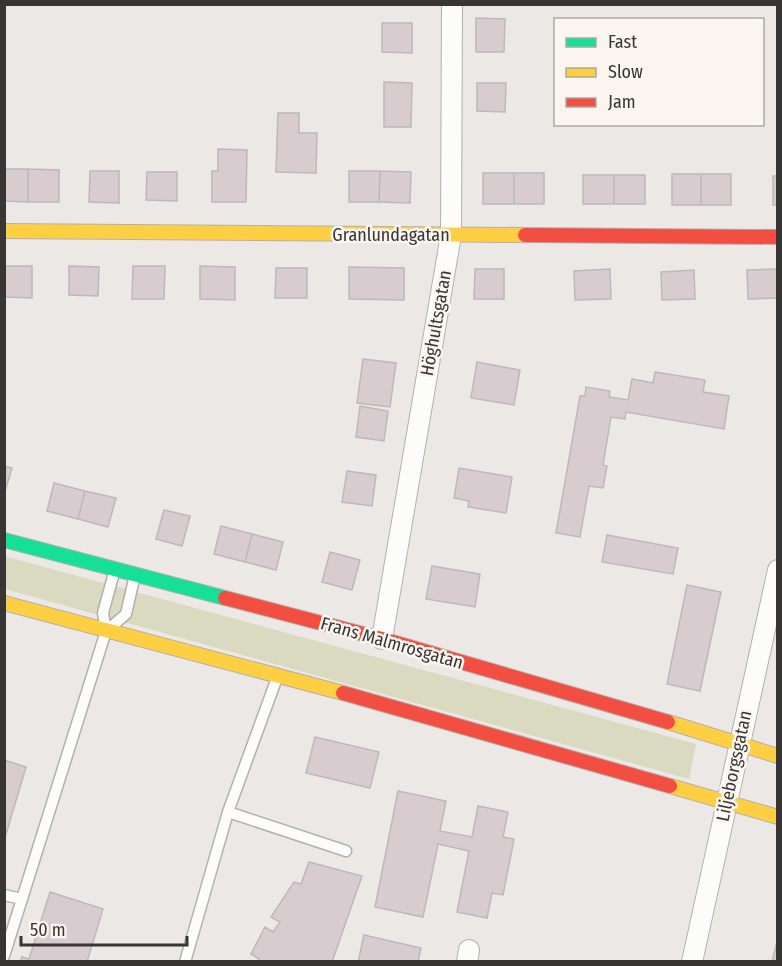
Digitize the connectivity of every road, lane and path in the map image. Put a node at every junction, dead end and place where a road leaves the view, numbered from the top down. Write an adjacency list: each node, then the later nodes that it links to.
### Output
1 (452, 4): 3 (street, Höghultsgatan)
2 (4, 231): 3 (street, Granlundagatan)
3 (451, 235): 4 (street, Granlundagatan); 11 (street, Höghultsgatan)
4 (777, 237)
5 (4, 540): 6 (street, Frans Malmrosgatan)
6 (115, 569): 8 (street, Frans Malmrosgatan); 10 (lane)
7 (777, 570): 13 (street, Liljeborgsgatan)
8 (135, 574): 10 (lane); 11 (street, Frans Malmrosgatan)
9 (4, 603): 10 (street)
10 (106, 631): 12 (street); 20 (lane)
11 (382, 639): 13 (street, Frans Malmrosgatan)
12 (278, 675): 15 (street); 16 (lane)
13 (740, 742): 14 (street, Frans Malmrosgatan); 15 (street, Liljeborgsgatan)
14 (777, 756)
15 (726, 803): 17 (street); 23 (street, Liljeborgsgatan)
16 (228, 812): 18 (lane); 22 (lane)
17 (777, 817)
18 (346, 851)
19 (4, 894): 20 (lane)
20 (22, 899): 21 (lane)
21 (4, 956)
22 (185, 962)
23 (692, 962)

